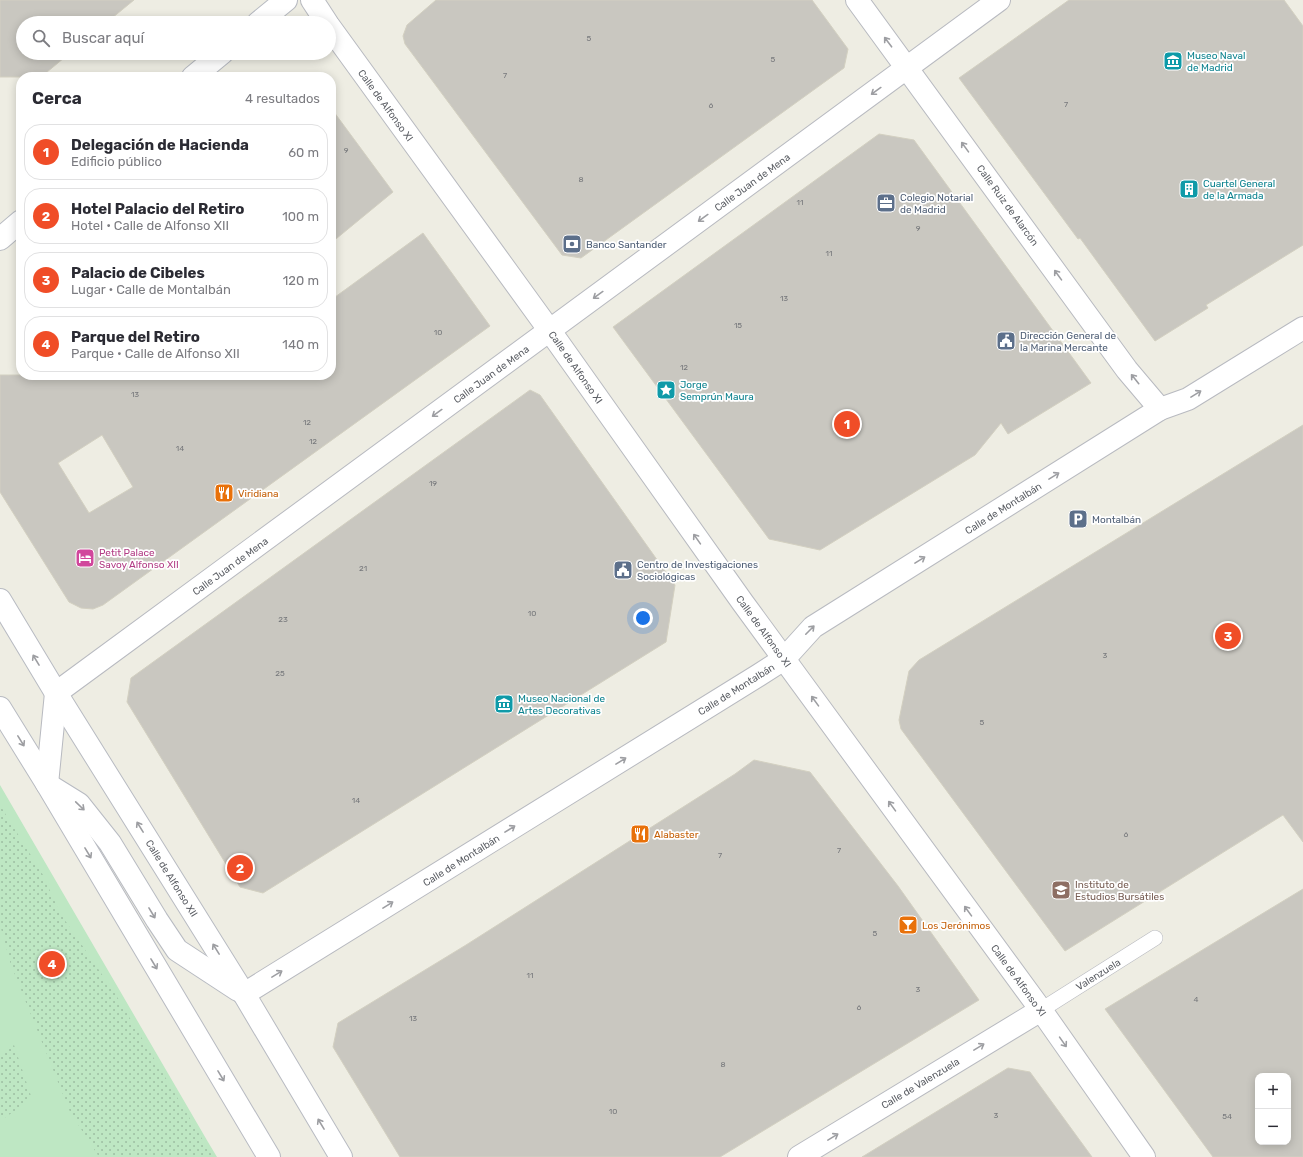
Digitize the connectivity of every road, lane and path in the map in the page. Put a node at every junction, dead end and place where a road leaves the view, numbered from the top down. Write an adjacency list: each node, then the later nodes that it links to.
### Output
1 (286, 0): 5 (street)
2 (312, 0): 6 (street)
3 (857, 0): 9 (street, Calle Ruiz de Alarcón, one-way to 3)
4 (999, 0): 9 (street, Calle Juan de Mena)
5 (267, 16)
6 (322, 16)
7 (336, 36): 14 (street, Calle de Alfonso XI)
8 (214, 60): 10 (street)
9 (907, 68): 14 (street, Calle Juan de Mena, one-way to 14); 15 (street, Calle Ruiz de Alarcón, one-way to 9)
10 (199, 72)
11 (16, 225): 12 (street)
12 (0, 239)
13 (1303, 328): 15 (street, Calle de Montalbán, one-way to 13)
14 (550, 331): 17 (street, Calle de Alfonso XI, one-way to 14); 18 (street, Calle Juan de Mena, one-way to 18)
15 (1160, 409): 17 (street, Calle de Montalbán, one-way to 15)
16 (0, 600): 18 (street, Calle de Alfonso XII, one-way to 16)
17 (784, 659): 22 (street, Calle de Montalbán, one-way to 17); 23 (street, Calle de Alfonso XI, one-way to 17)
18 (56, 694): 20 (street); 22 (street, Calle de Alfonso XII, one-way to 18)
19 (0, 708): 20 (street, one-way to 20)
20 (47, 784): 22 (street, one-way to 22); 24 (street, one-way to 24)
21 (1155, 938): 23 (lane, Valenzuela)
22 (244, 994): 25 (street, Calle de Alfonso XII, one-way to 22)
23 (1041, 1010): 26 (street, Calle de Valenzuela, one-way to 23); 27 (street, Calle de Alfonso XI, one-way to 27)
24 (269, 1157)
25 (341, 1157)
26 (799, 1157)
27 (1144, 1157)

